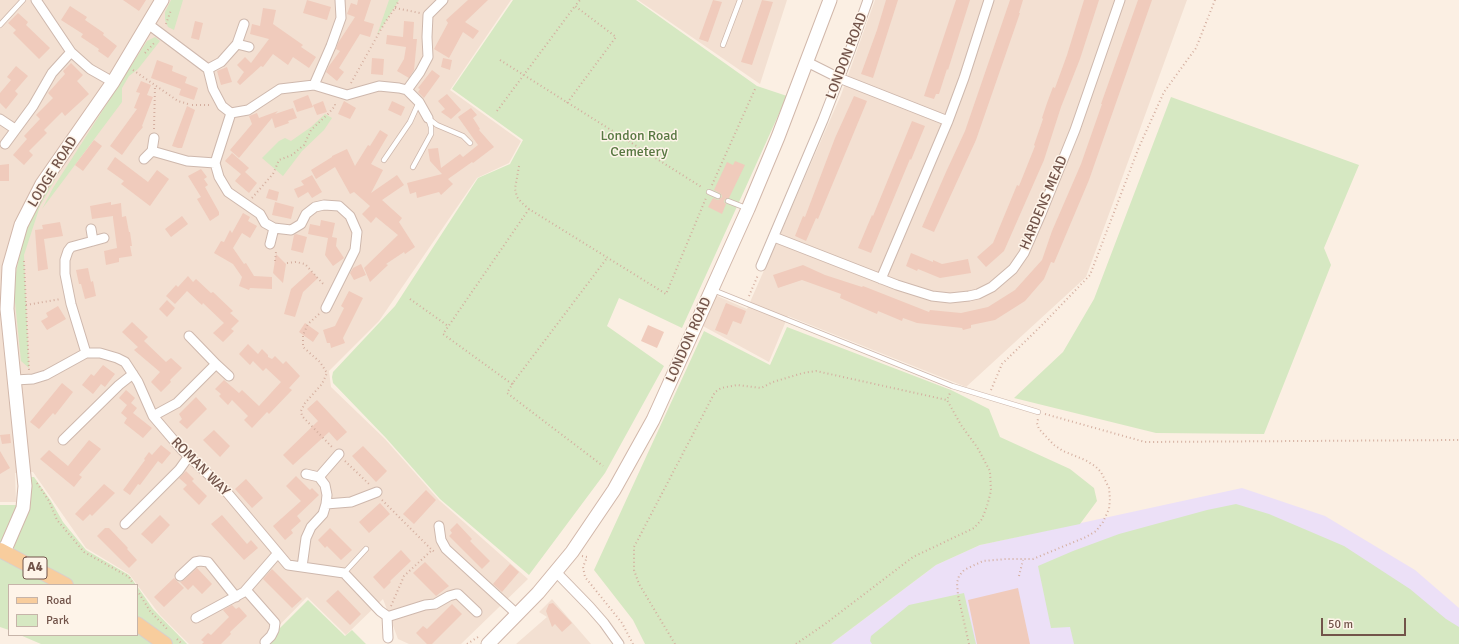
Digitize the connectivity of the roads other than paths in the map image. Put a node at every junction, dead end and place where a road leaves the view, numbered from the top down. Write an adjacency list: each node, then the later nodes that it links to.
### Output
1 (24, 0): 13 (lane)
2 (36, 0): 17 (street)
3 (162, 0): 11 (street, LODGE ROAD)
4 (340, 0): 22 (street)
5 (444, 0): 23 (street)
6 (740, 0): 15 (lane)
7 (830, 0): 18 (street, LONDON ROAD)
8 (868, 0): 20 (street, LONDON ROAD)
9 (990, 0): 28 (street)
10 (1120, 0): 49 (street, HARDENS MEAD)
11 (148, 24): 19 (street); 21 (street, LODGE ROAD)
12 (244, 24): 14 (street)
13 (0, 25)
14 (237, 44): 16 (street); 19 (street)
15 (723, 45)
16 (249, 46)
17 (72, 52): 21 (street); 29 (street)
18 (807, 62): 20 (street); 41 (street, LONDON ROAD)
19 (208, 69): 25 (street)
20 (839, 78): 28 (street); 44 (street, LONDON ROAD)
21 (113, 82): 52 (street, LODGE ROAD)
22 (314, 85): 23 (street); 25 (street)
23 (407, 90): 24 (street)
24 (419, 102): 26 (street); 35 (lane)
25 (231, 113): 36 (street)
26 (428, 118): 31 (lane); 37 (lane)
27 (0, 119): 29 (street)
28 (948, 121): 49 (street)
29 (15, 129): 32 (street)
30 (154, 138): 33 (street)
31 (470, 143)
32 (4, 144)
33 (152, 151): 34 (street); 36 (street)
34 (144, 159)
35 (384, 160)
36 (215, 163): 42 (street)
37 (413, 167)
38 (709, 192): 39 (lane)
39 (718, 196)
40 (728, 201): 41 (lane)
41 (748, 209): 50 (street, LONDON ROAD)
42 (274, 228): 47 (street); 51 (street)
43 (91, 229): 46 (street)
44 (774, 237): 48 (street, LONDON ROAD); 49 (street, HARDENS MEAD)
45 (104, 238): 46 (street)
46 (93, 241): 54 (street)
47 (270, 244)
48 (761, 266)
49 (880, 279)
50 (712, 290): 59 (lane); 74 (street, LONDON ROAD)
51 (326, 308)
52 (4, 309): 58 (street, LODGE ROAD)
53 (189, 336): 55 (street)
54 (86, 353): 56 (street, ROMAN WAY); 58 (street)
55 (216, 364): 57 (street); 60 (street)
56 (134, 374): 60 (street, ROMAN WAY); 61 (street)
57 (230, 376)
58 (15, 380): 71 (street, LODGE ROAD)
59 (1038, 412)
60 (153, 416): 63 (street, ROMAN WAY)
61 (63, 440)
62 (339, 454): 65 (street)
63 (189, 456): 68 (street); 72 (street, ROMAN WAY)
64 (306, 474): 65 (street)
65 (319, 476): 67 (street)
66 (377, 492): 67 (street)
67 (326, 504): 73 (street)
68 (125, 524)
69 (439, 526): 81 (street)
70 (366, 549): 75 (lane)
71 (2, 551): 77 (main road, A4)
72 (278, 553): 73 (street, ROMAN WAY); 78 (street)
73 (302, 568): 75 (street, ROMAN WAY)
74 (556, 572): 81 (street, LONDON ROAD); 89 (street)
75 (344, 573): 82 (street)
76 (180, 576): 79 (street)
77 (64, 584)
78 (246, 590): 79 (street); 86 (street)
79 (236, 597): 83 (street)
80 (477, 612): 82 (street)
81 (518, 614): 88 (street, LONDON ROAD)
82 (387, 616): 85 (street)
83 (196, 618)
84 (138, 625): 87 (main road)
85 (388, 638)
86 (265, 642)
87 (165, 644)
88 (488, 644)
89 (619, 644)

